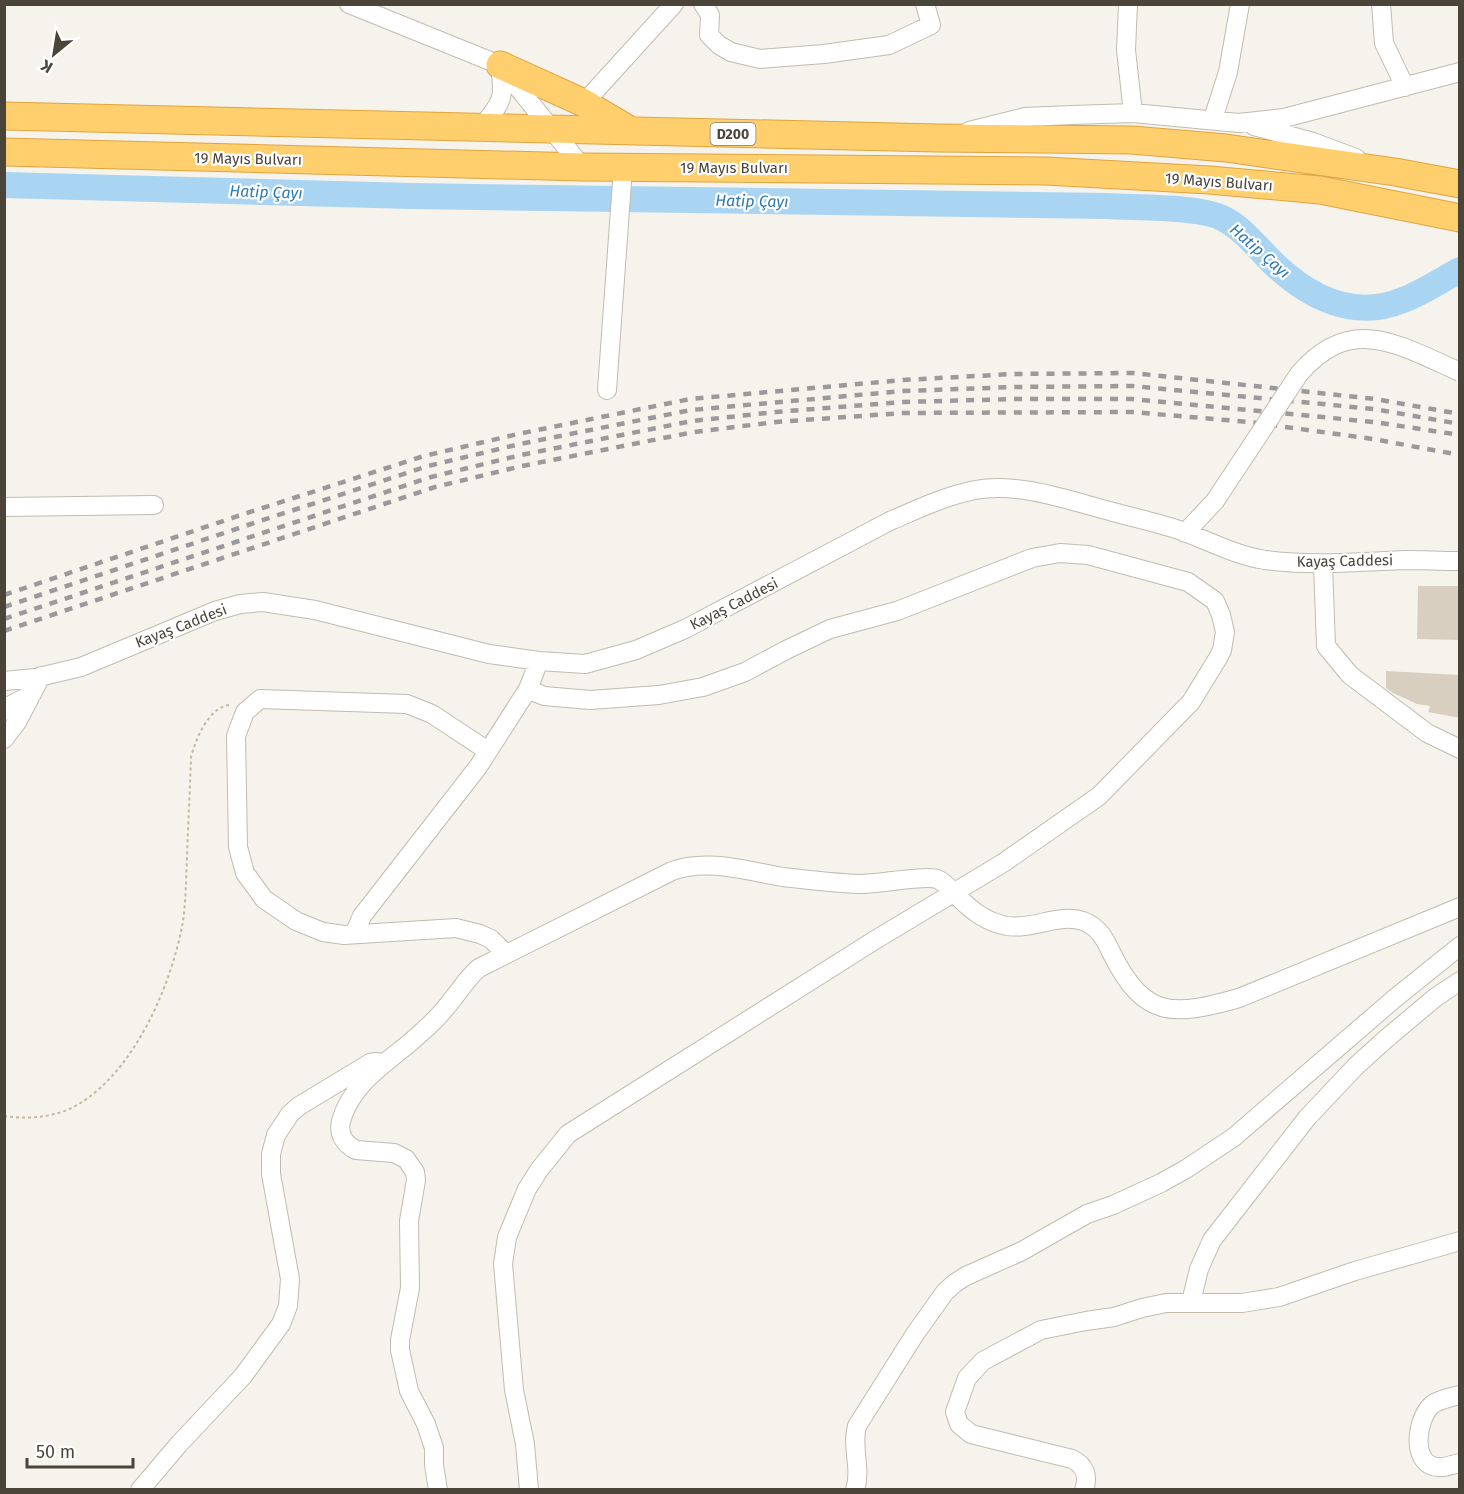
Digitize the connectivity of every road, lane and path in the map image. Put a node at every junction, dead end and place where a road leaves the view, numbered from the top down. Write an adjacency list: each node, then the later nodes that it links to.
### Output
1 (349, 4): 8 (street)
2 (674, 4): 11 (street)
3 (703, 4): 4 (street)
4 (925, 4)
5 (1128, 4): 13 (street)
6 (1240, 4): 15 (street)
7 (1381, 4): 10 (street)
8 (500, 65): 11 (highway); 17 (street); 18 (street)
9 (1460, 72): 10 (street)
10 (1405, 87): 12 (street)
11 (584, 103): 19 (highway)
12 (1324, 108): 16 (street); 21 (street)
13 (1133, 113): 15 (street); 20 (street)
14 (4, 116): 17 (highway, 19 Mayıs Bulvarı / D200)
15 (1213, 119): 16 (street)
16 (1239, 123): 21 (street)
17 (482, 127): 18 (highway, 19 Mayıs Bulvarı / D200)
18 (549, 128): 19 (highway, 19 Mayıs Bulvarı / D200); 23 (street)
19 (632, 131): 20 (highway, 19 Mayıs Bulvarı / D200)
20 (937, 138): 24 (highway, 19 Mayıs Bulvarı / D200)
21 (1313, 142): 24 (street)
22 (4, 152): 23 (highway, 19 Mayıs Bulvarı)
23 (582, 167): 25 (highway, 19 Mayıs Bulvarı)
24 (1395, 172): 26 (highway, 19 Mayıs Bulvarı / D200)
25 (622, 177): 27 (highway, 19 Mayıs Bulvarı); 29 (street)
26 (1457, 183)
27 (1457, 218)
28 (1460, 372): 32 (street, bridge)
29 (607, 390)
30 (154, 505): 31 (street)
31 (4, 507)
32 (1185, 533): 34 (street, Kayaş Caddesi); 35 (street, Kayaş Caddesi)
33 (1460, 561): 34 (street, Kayaş Caddesi)
34 (1323, 565): 43 (street)
35 (539, 661): 36 (street, Kayaş Caddesi); 38 (street)
36 (41, 676): 37 (street, Kayaş Caddesi); 39 (street)
37 (4, 681)
38 (528, 689): 44 (street); 45 (street)
39 (32, 694): 40 (street); 42 (street)
40 (4, 711)
41 (245, 712): 44 (street); 47 (street); 52 (path)
42 (4, 740)
43 (1460, 749)
44 (488, 751): 47 (street)
45 (954, 892): 46 (street); 49 (street); 59 (street)
46 (1460, 907)
47 (354, 934): 49 (street)
48 (1460, 946): 60 (street)
49 (505, 953): 51 (street)
50 (1460, 981): 54 (street)
51 (381, 1066): 57 (street); 58 (street)
52 (4, 1116)
53 (1460, 1241): 54 (street)
54 (1191, 1302): 61 (street)
55 (1460, 1395): 56 (street)
56 (1460, 1463)
57 (140, 1490)
58 (438, 1490)
59 (529, 1490)
60 (855, 1490)
61 (1084, 1490)

